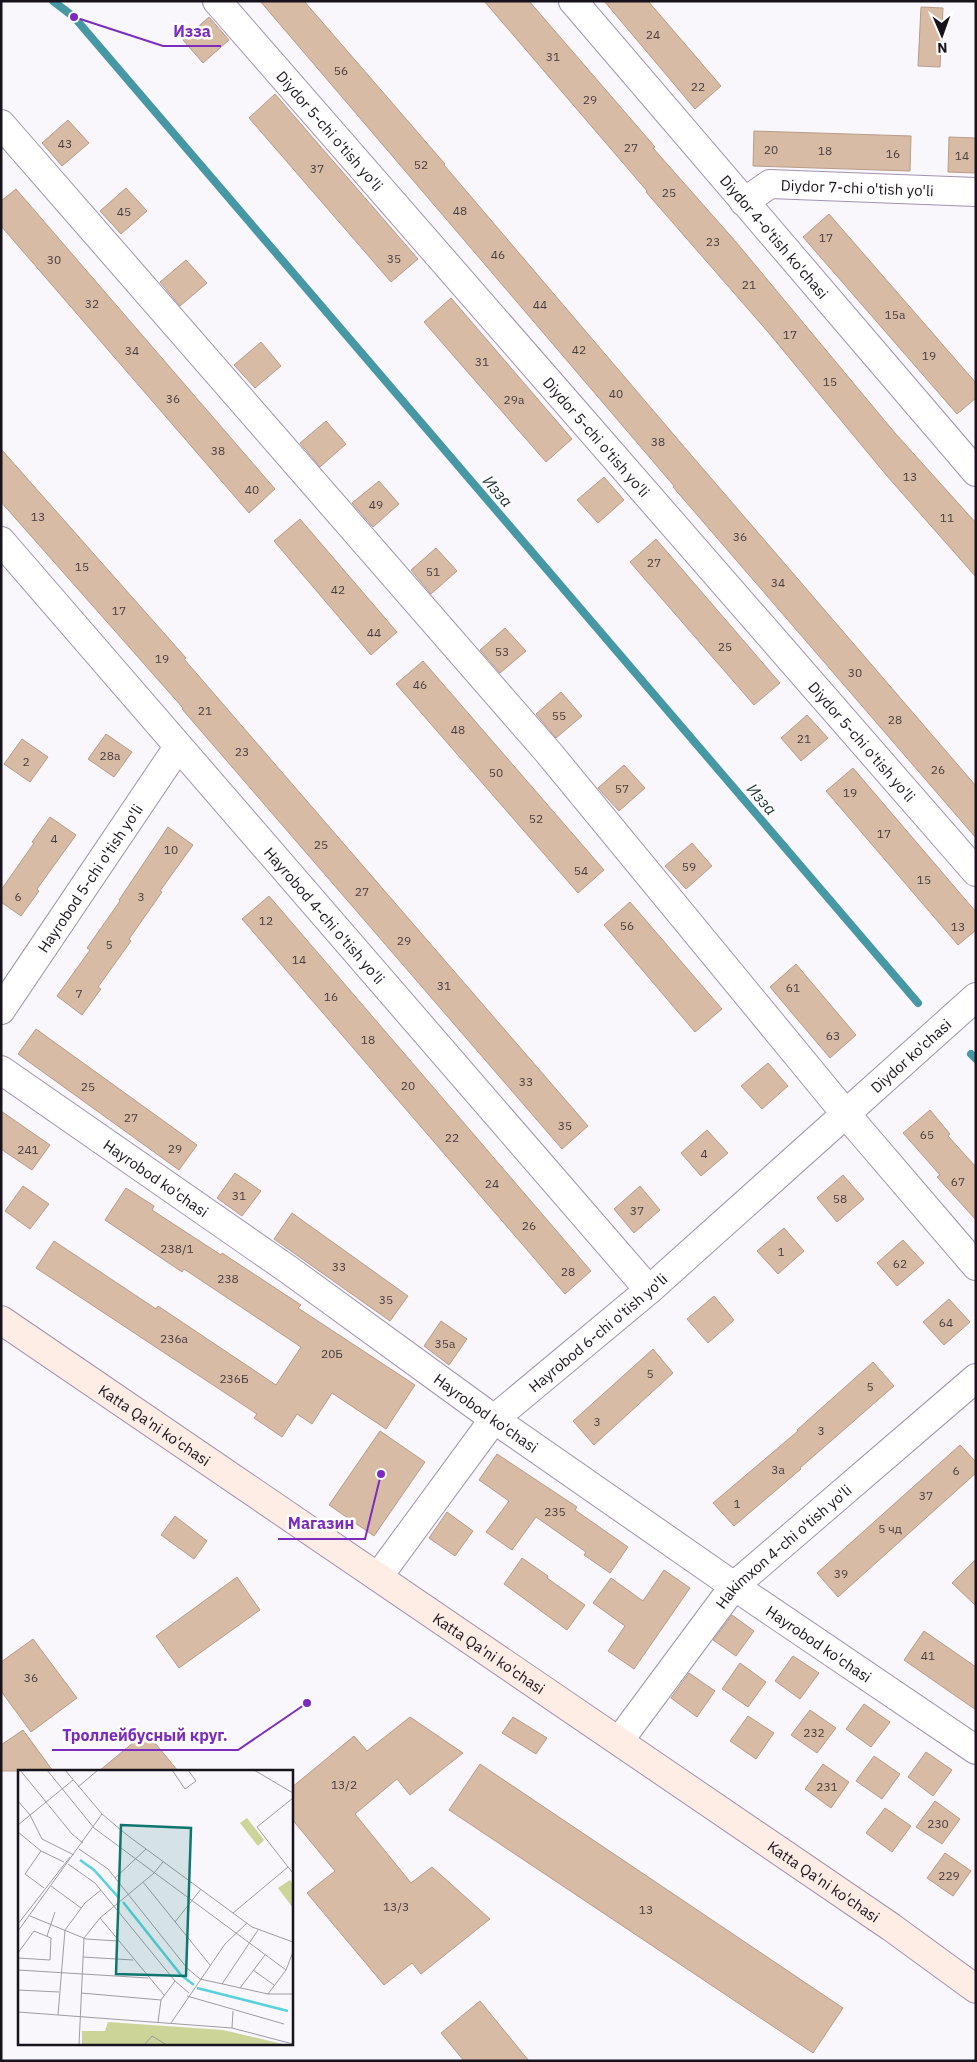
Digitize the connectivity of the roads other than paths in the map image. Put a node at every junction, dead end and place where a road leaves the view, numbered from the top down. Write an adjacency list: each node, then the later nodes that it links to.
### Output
1 (218, 1): 9 (street, Diydor 5-chi o'tish yo'li)
2 (573, 1): 5 (street, Diydor 4-o'tish ko'chasi)
3 (1, 124): 13 (street)
4 (976, 192): 5 (street, Diydor 7-chi o'tish yo'li)
5 (744, 202): 6 (street, Diydor 4-o'tish ko'chasi)
6 (972, 463)
7 (1, 541): 8 (street, Hayrobod 4-chi o'tish yo'li)
8 (178, 747): 11 (street, Hayrobod 5-chi o'tish yo'li); 15 (street, Hayrobod 4-chi o'tish yo'li)
9 (976, 872)
10 (976, 997): 13 (street, Diydor ko'chasi)
11 (1, 1010)
12 (1, 1070): 18 (street, Hayrobod ko'chasi)
13 (845, 1113): 14 (street); 15 (street, Hayrobod 6-chi o'tish yo'li)
14 (976, 1266)
15 (649, 1290): 18 (street, Hayrobod 6-chi o'tish yo'li)
16 (1, 1320): 19 (main road, Katta Qa'ni ko'chasi)
17 (976, 1378): 20 (street, Hakimxon 4-chi o'tish yo'li)
18 (494, 1419): 19 (street, Hayrobod 6-chi o'tish yo'li); 20 (street, Hayrobod ko'chasi)
19 (378, 1577): 21 (main road, Katta Qa'ni ko'chasi)
20 (734, 1586): 21 (street, Hakimxon 4-chi o'tish yo'li); 22 (street, Hayrobod ko'chasi)
21 (619, 1741): 23 (main road, Katta Qa'ni ko'chasi)
22 (976, 1750)
23 (976, 1989)

